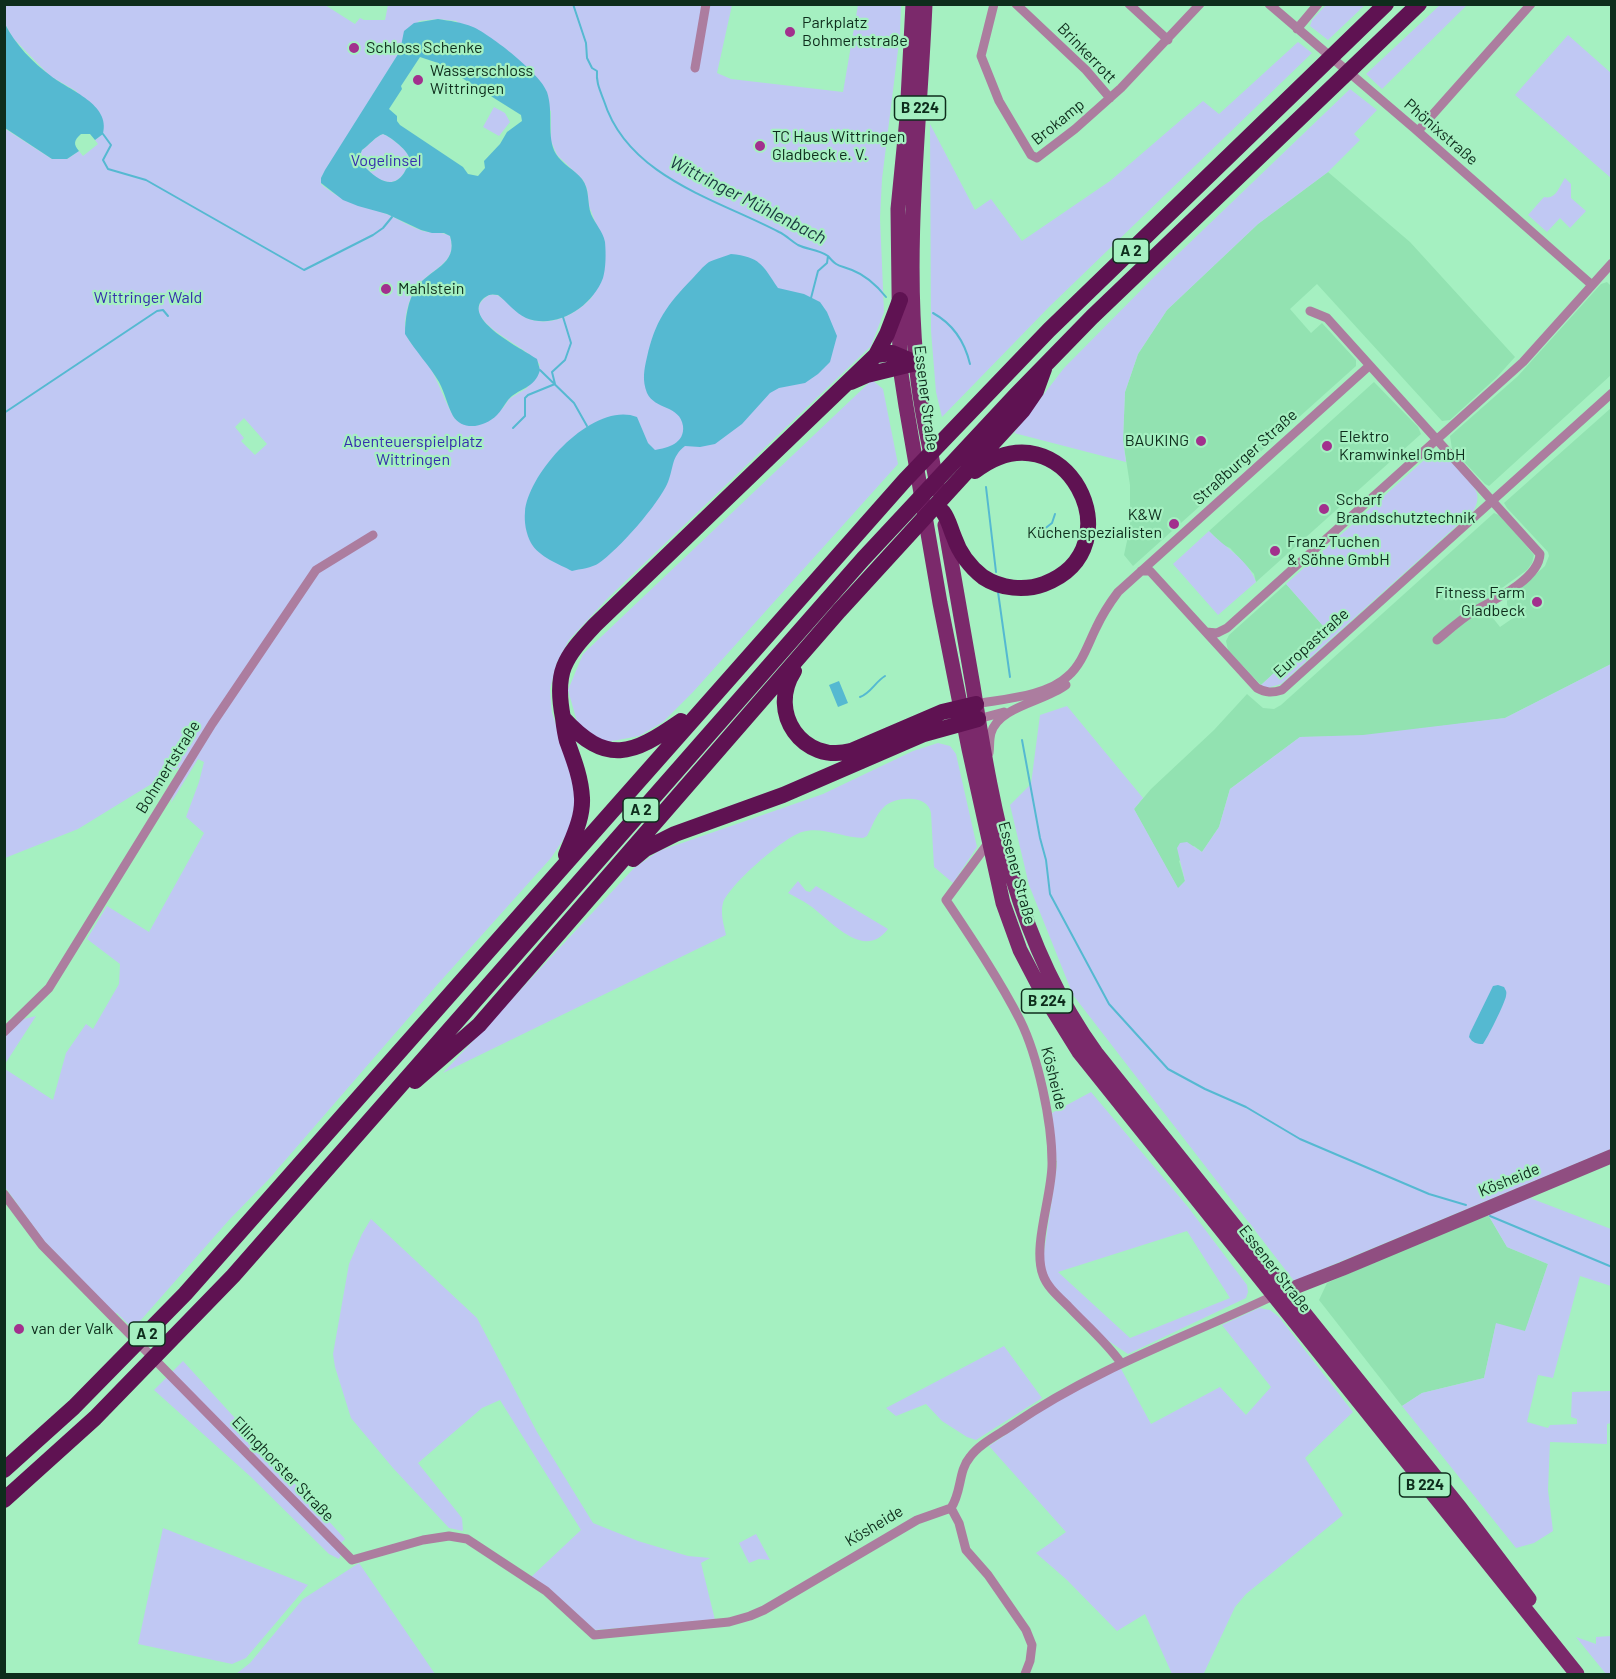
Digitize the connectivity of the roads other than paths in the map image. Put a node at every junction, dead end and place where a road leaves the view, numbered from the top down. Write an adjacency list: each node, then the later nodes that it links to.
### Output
1 (706, 4): 15 (street)
2 (914, 4): 20 (main road, Essener Straße / B 224)
3 (925, 4): 23 (main road, Essener Straße / B 224)
4 (994, 4): 16 (street, Brokamp)
5 (1017, 4): 16 (street, Brinkerrott)
6 (1129, 4): 14 (street)
7 (1200, 4): 14 (street, Brokamp)
8 (1269, 4): 13 (street, Phönixstraße)
9 (1318, 4): 13 (street)
10 (1386, 4): 38 (highway, A 2)
11 (1419, 4): 24 (highway, A 2)
12 (1531, 4): 17 (street)
13 (1297, 29): 17 (street, Phönixstraße)
14 (1168, 40): 16 (street, Brokamp)
15 (695, 68)
16 (1110, 98)
17 (1418, 131): 19 (street, Phönixstraße)
18 (1611, 263): 19 (street)
19 (1592, 285): 28 (street)
20 (900, 300): 22 (highway); 23 (main road, Essener Straße / B 224)
21 (1310, 311): 25 (street)
22 (876, 355): 23 (highway); 26 (highway)
23 (905, 362): 26 (highway); 31 (main road, Essener Straße / B 224); 40 (main road, Essener Straße / B 224)
24 (1047, 363): 29 (highway); 47 (highway, A 2)
25 (1369, 366): 28 (street); 33 (street, Straßburger Straße)
26 (847, 384): 41 (highway)
27 (1611, 393): 30 (street, Europastraße)
28 (1436, 440): 30 (street); 35 (street)
29 (951, 490): 31 (highway); 34 (highway)
30 (1492, 500): 35 (street, Europastraße); 36 (street)
31 (943, 512): 40 (main road, Essener Straße / B 224)
32 (373, 535): 46 (street, Bohmertstraße)
33 (1141, 571): 35 (street, Europastraße); 37 (street)
34 (839, 611): 40 (highway); 45 (highway)
35 (1206, 632)
36 (1437, 640)
37 (1088, 644): 39 (street); 40 (street)
38 (704, 705): 41 (highway); 44 (highway, A 2)
39 (1012, 709): 40 (street); 42 (street)
40 (970, 713): 42 (main road, Essener Straße / B 224); 43 (main road, Essener Straße / B 224); 45 (highway)
41 (562, 718): 44 (highway)
42 (988, 775): 50 (main road, Essener Straße / B 224)
43 (989, 842): 50 (main road, Essener Straße / B 224); 51 (street, Kösheide)
44 (560, 870): 52 (highway, A 2)
45 (606, 879): 47 (highway)
46 (4, 1032)
47 (375, 1114): 54 (highway, A 2)
48 (1611, 1156): 50 (street, Kösheide)
49 (4, 1194): 59 (street, Ellinghorster Straße)
50 (1280, 1293): 51 (street, Kösheide); 61 (main road, Essener Straße / B 224); 62 (main road, Essener Straße / B 224)
51 (1121, 1363): 57 (street, Kösheide)
52 (30, 1448): 53 (highway); 55 (highway, A 2)
53 (4, 1462)
54 (47, 1464): 56 (highway, A 2); 58 (highway)
55 (4, 1470)
56 (4, 1500)
57 (951, 1508): 59 (street, Kösheide); 60 (street)
58 (4, 1514)
59 (594, 1635)
60 (1025, 1674)
61 (1577, 1674)
62 (1588, 1674)

